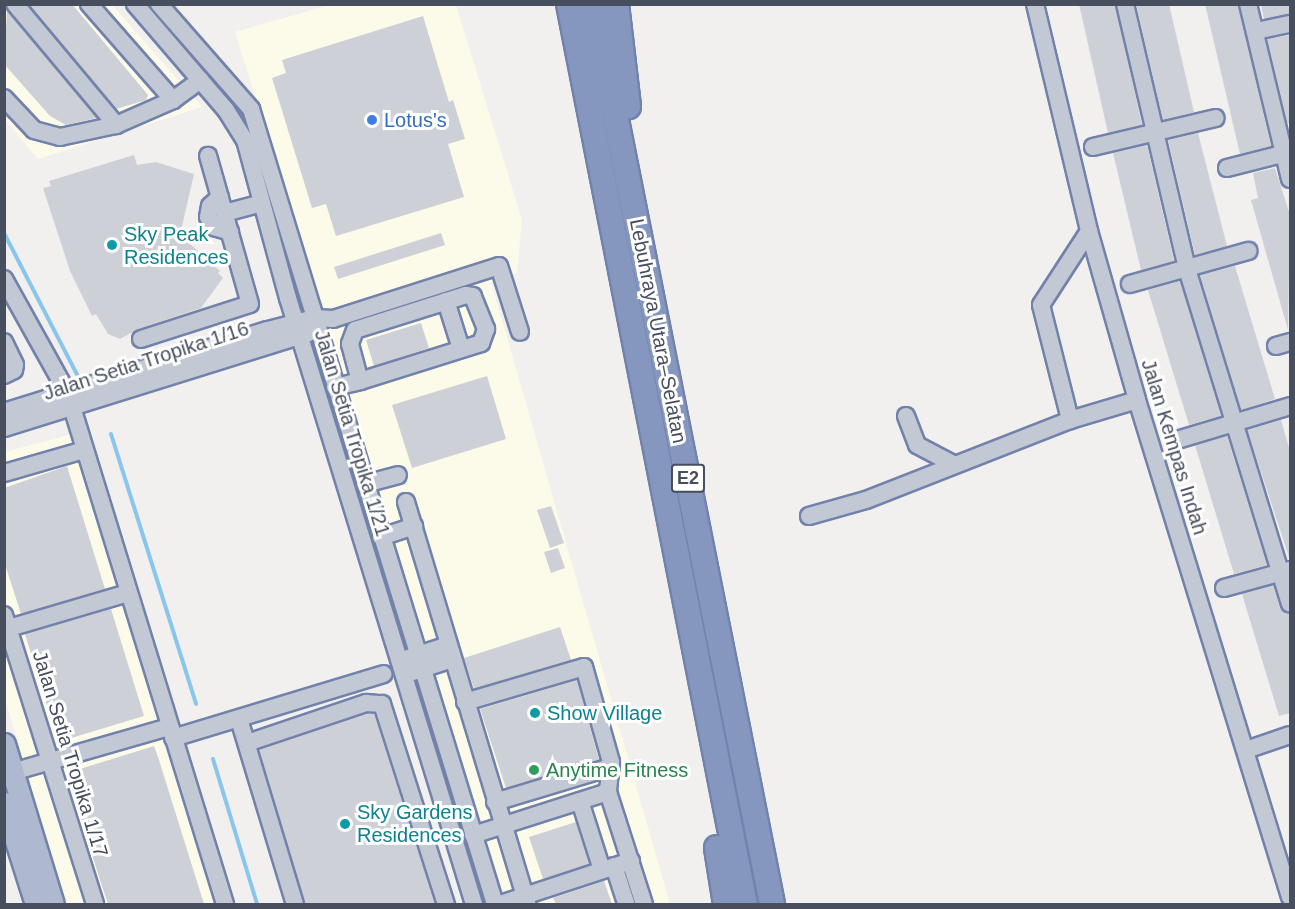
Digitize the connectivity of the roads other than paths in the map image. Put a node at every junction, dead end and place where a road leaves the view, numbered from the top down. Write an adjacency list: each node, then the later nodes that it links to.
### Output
1 (15, 4): 19 (street)
2 (88, 4): 17 (street)
3 (135, 4): 14 (street, Jalan Setia Tropika 1/21)
4 (159, 4): 38 (street, Jalan Setia Tropika 1/21)
5 (557, 4): 15 (highway)
6 (569, 4): 15 (highway, Lebuhraya Utara–Selatan / E2)
7 (593, 4): 35 (highway, Lebuhraya Utara–Selatan / E2)
8 (616, 4): 35 (highway)
9 (1035, 4): 29 (street, Jalan Kempas Indah)
10 (1125, 4): 20 (street)
11 (1248, 4): 13 (street)
12 (1290, 24): 13 (street)
13 (1256, 31): 22 (street)
14 (201, 81): 17 (street); 27 (street, Jalan Setia Tropika 1/21)
15 (584, 87): 80 (highway, Lebuhraya Utara–Selatan / E2)
16 (4, 98): 19 (street)
17 (173, 100): 19 (street)
18 (1216, 118): 20 (street)
19 (116, 125)
20 (1153, 133): 21 (street); 32 (street)
21 (1093, 147)
22 (1287, 153): 24 (street); 25 (street)
23 (208, 156): 26 (street)
24 (1227, 168)
25 (1290, 179)
26 (220, 197): 28 (street); 30 (street)
27 (262, 203): 28 (street); 37 (street, Jalan Setia Tropika 1/21)
28 (225, 213): 30 (street)
29 (1089, 231): 55 (street, Jalan Kempas Indah); 59 (street)
30 (230, 232): 46 (street)
31 (1248, 251): 32 (street)
32 (1187, 269): 34 (street); 60 (street)
33 (4, 279): 39 (street)
34 (1130, 284)
35 (649, 285): 120 (highway, Lebuhraya Utara–Selatan / E2)
36 (431, 288): 40 (street); 41 (street); 44 (street)
37 (288, 298): 43 (street, Jalan Setia Tropika 1/21); 45 (street)
38 (308, 298): 41 (street); 42 (street, Jalan Setia Tropika 1/21)
39 (10, 300): 54 (street)
40 (441, 303): 48 (street); 48 (street); 52 (street)
41 (333, 319): 42 (street, Jalan Setia Tropika 1/16); 49 (street)
42 (316, 324): 43 (street, Jalan Setia Tropika 1/16); 49 (street, Jalan Setia Tropika 1/21)
43 (298, 329): 45 (street, Jalan Setia Tropika 1/16); 50 (street, Jalan Setia Tropika 1/21)
44 (519, 332)
45 (270, 336): 50 (street); 54 (street, Jalan Setia Tropika 1/16)
46 (141, 339)
47 (4, 342): 51 (street)
48 (461, 350): 52 (street)
49 (326, 356): 53 (street, Jalan Setia Tropika 1/21)
50 (308, 364): 79 (street, Jalan Setia Tropika 1/21)
51 (4, 375)
52 (360, 381): 53 (street)
53 (335, 387): 67 (street, Jalan Setia Tropika 1/21)
54 (70, 400): 57 (street, Jalan Setia Tropika 1/16); 61 (street, Jalan Setia Tropika 1/16); 63 (street)
55 (1137, 400): 59 (street); 89 (street, Jalan Kempas Indah)
56 (1290, 406): 60 (street)
57 (4, 412)
58 (906, 416): 64 (street)
59 (1070, 420): 64 (street)
60 (1235, 423): 62 (street); 72 (street)
61 (4, 428)
62 (1177, 440)
63 (84, 450): 65 (street); 74 (street)
64 (953, 464): 69 (street)
65 (4, 473)
66 (398, 475): 67 (street)
67 (365, 484): 71 (street, Jalan Setia Tropika 1/21)
68 (406, 502): 70 (street)
69 (809, 516)
70 (414, 526): 71 (street); 77 (street)
71 (381, 537): 78 (street, Jalan Setia Tropika 1/21)
72 (1286, 572): 73 (street); 75 (street)
73 (1224, 588)
74 (128, 593): 76 (street); 84 (street)
75 (1290, 604)
76 (7, 622): 91 (street, Jalan Setia Tropika 1/17)
77 (450, 652): 78 (street); 81 (street)
78 (420, 662): 79 (street); 100 (street, Jalan Setia Tropika 1/21)
79 (402, 668): 82 (street); 90 (street, Jalan Setia Tropika 1/21)
80 (699, 679): 101 (highway, Lebuhraya Utara–Selatan / E2); 117 (highway)
81 (465, 702): 93 (street); 97 (street)
82 (265, 710): 83 (street); 85 (street)
83 (239, 718): 84 (street); 87 (street)
84 (171, 733): 91 (street); 109 (street)
85 (273, 734): 87 (street); 92 (street)
86 (1290, 735): 89 (street)
87 (247, 743): 110 (street)
88 (4, 744): 94 (main road)
89 (1246, 750): 104 (street, Jalan Kempas Indah)
90 (428, 754): 92 (street); 112 (street, Jalan Setia Tropika 1/21)
91 (51, 760): 94 (street); 108 (street, Jalan Setia Tropika 1/17)
92 (402, 762): 111 (street)
93 (611, 767): 95 (street); 97 (street)
94 (12, 772): 98 (main road)
95 (608, 792): 96 (street); 102 (street)
96 (580, 801): 99 (street); 103 (street)
97 (495, 802): 99 (street)
98 (11, 805): 106 (main road); 107 (main road)
99 (502, 826): 100 (street); 105 (street)
100 (473, 835): 113 (street, Jalan Setia Tropika 1/21)
101 (731, 843): 118 (highway); 119 (highway, Lebuhraya Utara–Selatan / E2)
102 (631, 861): 103 (street); 116 (street)
103 (608, 868): 105 (street); 115 (street)
104 (1290, 897)
105 (525, 901): 114 (street)
106 (36, 904)
107 (53, 904)
108 (95, 904)
109 (225, 904)
110 (295, 904)
111 (446, 904)
112 (474, 904)
113 (495, 904)
114 (500, 904)
115 (626, 904)
116 (644, 904)
117 (726, 904)
118 (740, 904)
119 (745, 904)
120 (772, 904)

